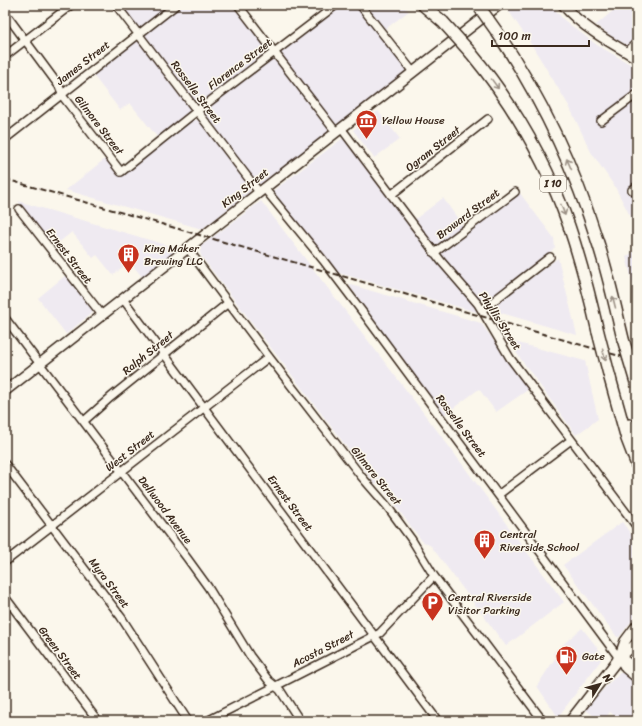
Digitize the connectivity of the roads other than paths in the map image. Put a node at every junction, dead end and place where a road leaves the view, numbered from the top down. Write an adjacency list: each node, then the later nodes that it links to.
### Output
1 (71, 5): 15 (street)
2 (116, 5): 14 (street, Rosselle Street)
3 (176, 5): 14 (street, James Street)
4 (238, 5): 17 (street, Phyllis Street)
5 (336, 5): 17 (street, Florence Street)
6 (360, 5): 21 (street)
7 (423, 5): 13 (highway)
8 (427, 5): 13 (highway, I 10)
9 (499, 5): 21 (main road, King Street)
10 (563, 5): 18 (main road)
11 (479, 6): 46 (highway, I 10, one-way to 11, bridge)
12 (5, 13): 15 (street, Gilmore Street)
13 (443, 22): 45 (highway, I 10, one-way to 45, bridge)
14 (138, 34): 22 (street, James Street); 24 (street, Rosselle Street)
15 (26, 40): 19 (street); 22 (street, Gilmore Street)
16 (637, 42): 18 (street)
17 (274, 52): 24 (street, Florence Street); 27 (street, Phyllis Street)
18 (626, 52): 20 (main road)
19 (5, 56)
20 (637, 58)
21 (413, 72): 27 (main road, King Street)
22 (62, 93): 28 (street, James Street); 29 (street, Gilmore Street)
23 (637, 94): 26 (street)
24 (197, 111): 29 (street, Florence Street); 30 (street, Rosselle Street)
25 (488, 119): 32 (street, Ogram Street)
26 (601, 120)
27 (339, 130): 30 (main road, King Street); 32 (street, Phyllis Street)
28 (5, 138)
29 (122, 172)
30 (262, 190): 34 (main road, King Street); 55 (street, Rosselle Street)
31 (515, 192): 35 (street, Broward Street)
32 (391, 195): 35 (street, Phyllis Street)
33 (19, 209): 40 (street, Ernest Street)
34 (188, 249): 37 (main road, King Street); 38 (street, Gilmore Street)
35 (434, 253): 39 (street, Phyllis Street)
36 (550, 256): 39 (street)
37 (123, 299): 40 (main road, King Street); 42 (street, Ernest Street)
38 (228, 304): 42 (street, Ralph Street); 43 (street, Gilmore Street)
39 (482, 310): 50 (street, Phyllis Street)
40 (102, 316): 44 (main road, King Street)
41 (5, 318): 44 (street, Dellwood Avenue)
42 (164, 354): 48 (street, Ernest Street); 49 (street, Ralph Street)
43 (269, 357): 48 (street, West Street); 59 (street, Gilmore Street)
44 (40, 363): 47 (main road, King Street); 49 (street, Dellwood Avenue)
45 (610, 378): 51 (highway); 53 (highway, I 10)
46 (637, 386)
47 (5, 391)
48 (205, 407): 54 (street, West Street); 62 (street, Ernest Street)
49 (84, 421): 54 (street, Dellwood Avenue)
50 (572, 440): 55 (street); 57 (street, Phyllis Street)
51 (637, 442)
52 (5, 464): 56 (street, Myra Street)
53 (637, 465)
54 (122, 471): 56 (street, West Street); 67 (street, Dellwood Avenue)
55 (498, 495): 64 (street, Rosselle Street)
56 (52, 526): 58 (street, West Street); 69 (street, Myra Street)
57 (637, 527)
58 (5, 562)
59 (434, 576): 62 (street, Acosta Street); 73 (street, Gilmore Street)
60 (5, 598): 68 (street, Green Street)
61 (637, 625): 64 (main road)
62 (374, 635): 67 (street, Acosta Street); 72 (street, Ernest Street)
63 (637, 643): 64 (main road)
64 (619, 658): 65 (highway); 66 (street, Rosselle Street); 74 (main road)
65 (637, 670)
66 (637, 679)
67 (274, 686): 70 (street, Acosta Street); 71 (street, Dellwood Avenue)
68 (98, 721)
69 (188, 721)
70 (207, 721)
71 (300, 721)
72 (438, 721)
73 (543, 721)
74 (570, 721)

